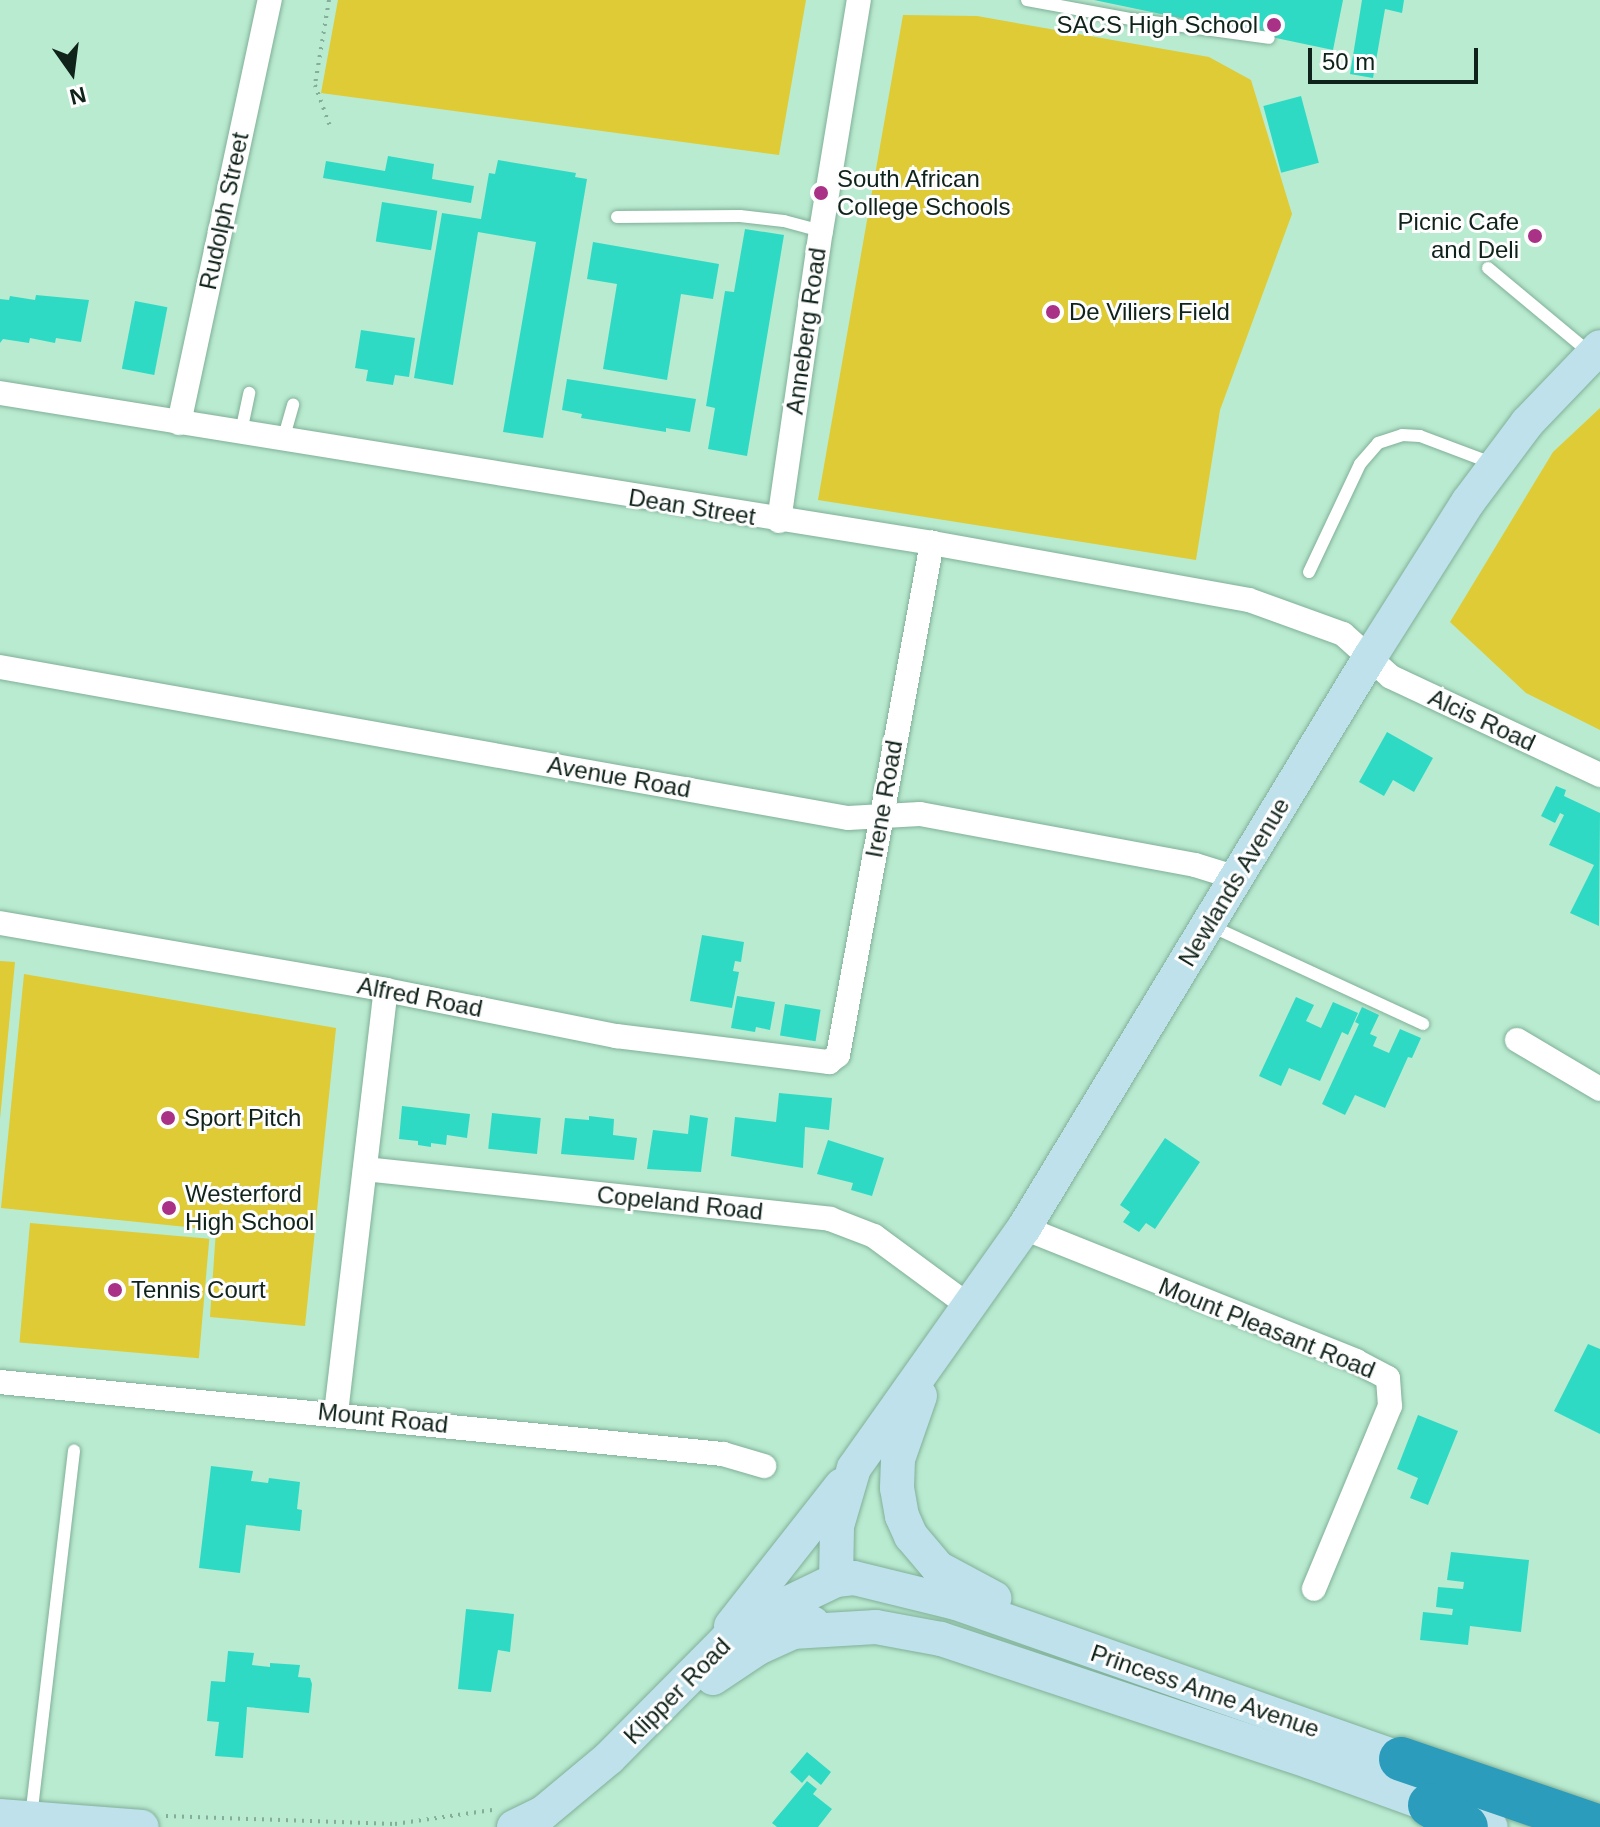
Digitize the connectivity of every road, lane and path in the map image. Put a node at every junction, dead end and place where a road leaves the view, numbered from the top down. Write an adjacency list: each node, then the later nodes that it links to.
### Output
1 (270, 0): 14 (street, Rudolph Street)
2 (329, 0): 6 (path)
3 (859, 0): 8 (street, Anneberg Road)
4 (1027, 0): 5 (lane)
5 (1269, 38)
6 (331, 129)
7 (617, 217): 8 (lane)
8 (821, 231): 18 (street, Anneberg Road)
9 (1488, 268): 10 (lane)
10 (1596, 351): 17 (main road, Newlands Avenue)
11 (0, 393): 14 (street, Dean Street)
12 (249, 393): 15 (lane)
13 (293, 404): 16 (lane)
14 (179, 423): 15 (street, Dean Street)
15 (241, 432): 16 (street, Dean Street)
16 (283, 440): 18 (street, Dean Street)
17 (1494, 464): 20 (lane); 21 (main road, Newlands Avenue)
18 (779, 521): 19 (street, Dean Street)
19 (932, 543): 21 (street, Dean Street); 24 (street, Irene Road)
20 (1309, 572)
21 (1370, 657): 23 (street, Alcis Road); 25 (main road, Newlands Avenue)
22 (0, 667): 24 (street, Avenue Road)
23 (1600, 775)
24 (880, 814): 25 (street, Avenue Road); 31 (street, Irene Road)
25 (1237, 878): 27 (main road, Newlands Avenue)
26 (0, 923): 28 (street, Alfred Road)
27 (1209, 925): 29 (lane); 34 (main road, Newlands Avenue)
28 (386, 990): 31 (street, Alfred Road); 33 (street)
29 (1423, 1024)
30 (1517, 1040): 32 (street)
31 (838, 1055)
32 (1600, 1089)
33 (365, 1169): 35 (street, Copeland Road); 38 (street)
34 (1024, 1228): 35 (main road, Newlands Avenue); 44 (street, Mount Pleasant Road)
35 (969, 1306): 36 (main road, Newlands Avenue)
36 (934, 1359): 39 (main road, Newlands Avenue); 46 (main road)
37 (0, 1382): 38 (street, Mount Road)
38 (336, 1413): 41 (street, Mount Road)
39 (883, 1429): 42 (main road, Newlands Avenue); 43 (main road, Newlands Avenue)
40 (74, 1451): 51 (lane)
41 (764, 1466)
42 (854, 1468): 43 (main road, Newlands Avenue); 47 (main road)
43 (846, 1585): 45 (main road, Klipper Road); 46 (main road, Princess Anne Avenue); 47 (main road, Klipper Road); 48 (main road)
44 (1314, 1589)
45 (792, 1632): 48 (main road, Princess Anne Avenue); 53 (main road, Klipper Road)
46 (1068, 1643): 49 (main road, Princess Anne Avenue)
47 (708, 1655): 53 (main road, Klipper Road)
48 (1099, 1691): 50 (main road, Princess Anne Avenue)
49 (1401, 1759): 56 (main road, Princess Anne Avenue); 57 (highway)
50 (1430, 1805): 54 (highway); 55 (main road, Princess Anne Avenue)
51 (16, 1817): 52 (main road)
52 (147, 1821): 53 (path)
53 (526, 1822)
54 (1466, 1827)
55 (1491, 1827)
56 (1549, 1827)
57 (1600, 1827)

